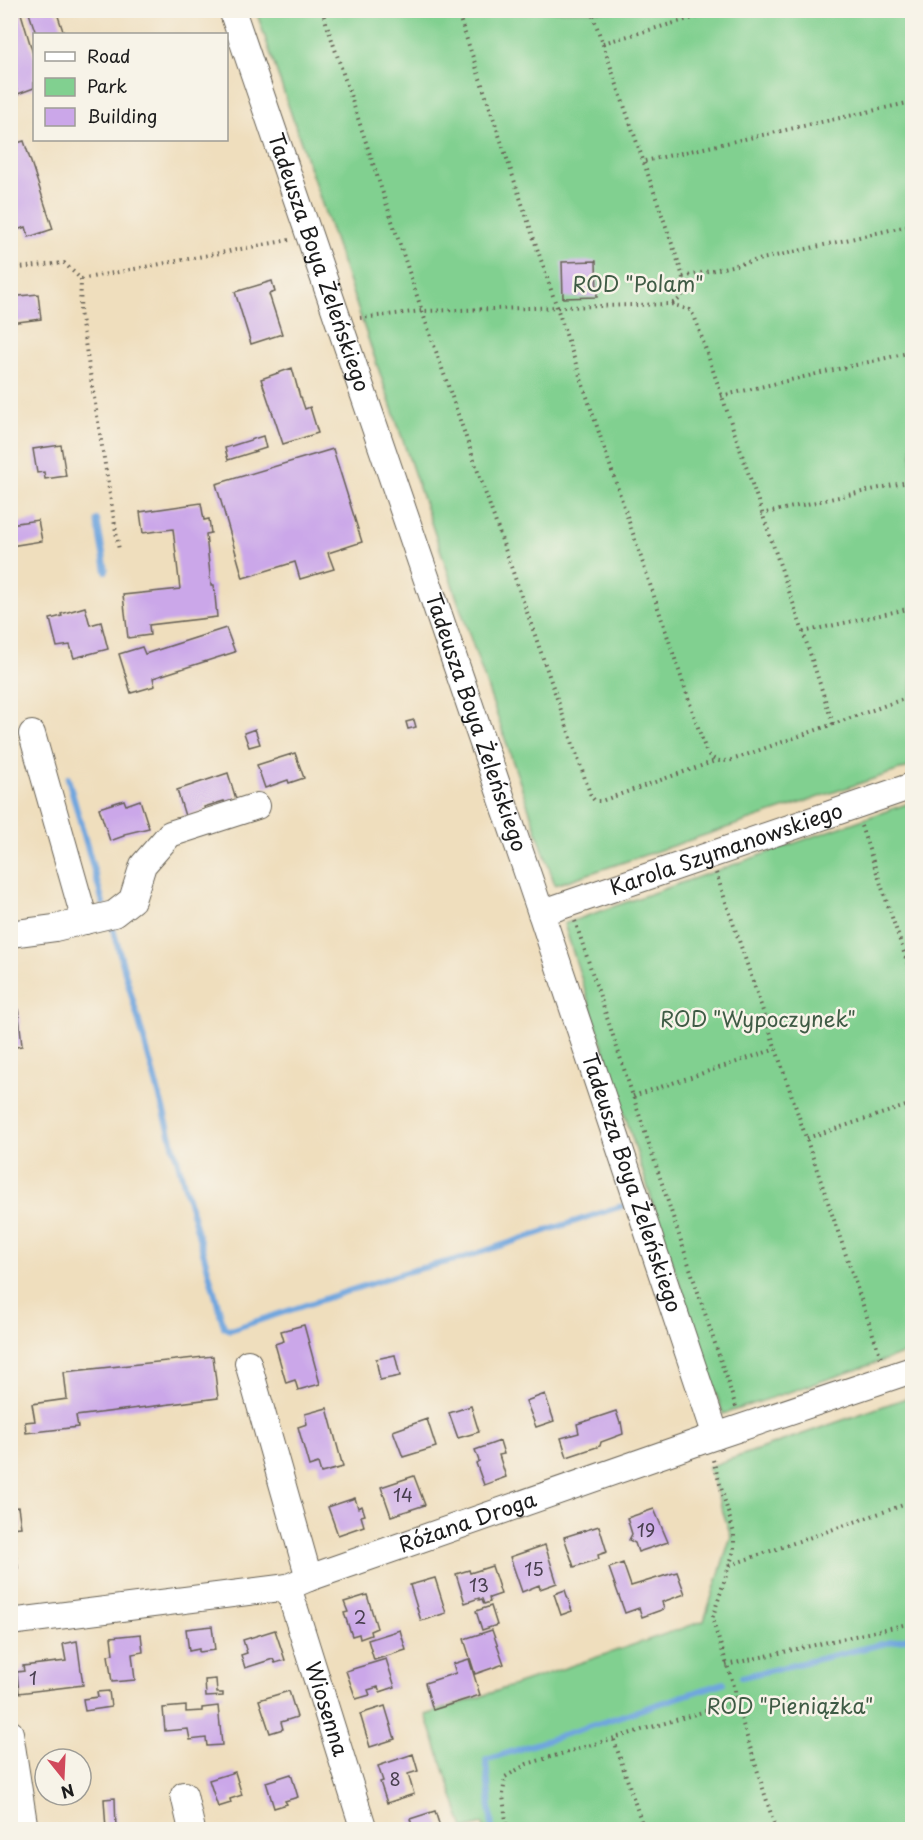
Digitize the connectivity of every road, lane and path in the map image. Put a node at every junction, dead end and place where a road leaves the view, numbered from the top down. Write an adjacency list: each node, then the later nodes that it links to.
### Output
1 (232, 10): 12 (street, Tadeusza Boya Żeleńskiego)
2 (322, 10): 18 (path)
3 (457, 10): 17 (path)
4 (591, 10): 8 (path)
5 (683, 10): 7 (path)
6 (729, 10): 7 (path)
7 (685, 20): 8 (path)
8 (603, 43): 10 (path)
9 (912, 102): 10 (path)
10 (645, 160): 14 (path)
11 (912, 225): 14 (path)
12 (308, 236): 15 (path); 35 (street, Tadeusza Boya Żeleńskiego)
13 (10, 268): 15 (path)
14 (683, 277): 16 (path)
15 (81, 279): 24 (path)
16 (670, 304): 17 (path); 21 (path)
17 (556, 306): 18 (path); 30 (path)
18 (422, 311): 19 (path); 30 (path)
19 (360, 318)
20 (912, 352): 21 (path)
21 (721, 396): 23 (path)
22 (912, 481): 23 (path)
23 (761, 514): 26 (path)
24 (119, 550)
25 (912, 608): 26 (path)
26 (803, 632): 28 (path)
27 (912, 696): 28 (path)
28 (833, 724): 30 (path)
29 (32, 734): 37 (street)
30 (715, 760)
31 (912, 786): 35 (street, Karola Szymanowskiego)
32 (257, 806): 37 (street)
33 (859, 820): 39 (path)
34 (716, 871): 40 (path)
35 (541, 913): 48 (street, Tadeusza Boya Żeleńskiego)
36 (575, 920): 41 (path)
37 (85, 921): 38 (street)
38 (10, 934)
39 (912, 976)
40 (776, 1048): 41 (path); 43 (path)
41 (633, 1096): 47 (path)
42 (912, 1104): 43 (path)
43 (807, 1138): 44 (path)
44 (883, 1361)
45 (248, 1363): 52 (street, Wiosenna)
46 (912, 1370): 48 (street, Różana Droga)
47 (737, 1410)
48 (716, 1436): 52 (street, Różana Droga)
49 (715, 1465): 51 (path)
50 (912, 1502): 51 (path)
51 (729, 1565): 55 (path)
52 (298, 1582): 53 (street, Różana Droga); 62 (street, Wiosenna)
53 (10, 1622)
54 (912, 1623): 55 (path)
55 (726, 1665): 56 (path)
56 (736, 1702): 58 (path); 65 (path)
57 (10, 1733): 60 (street)
58 (614, 1740): 63 (path); 64 (path)
59 (184, 1795): 61 (street)
60 (25, 1830)
61 (192, 1830)
62 (364, 1830)
63 (507, 1830)
64 (644, 1830)
65 (776, 1830)

